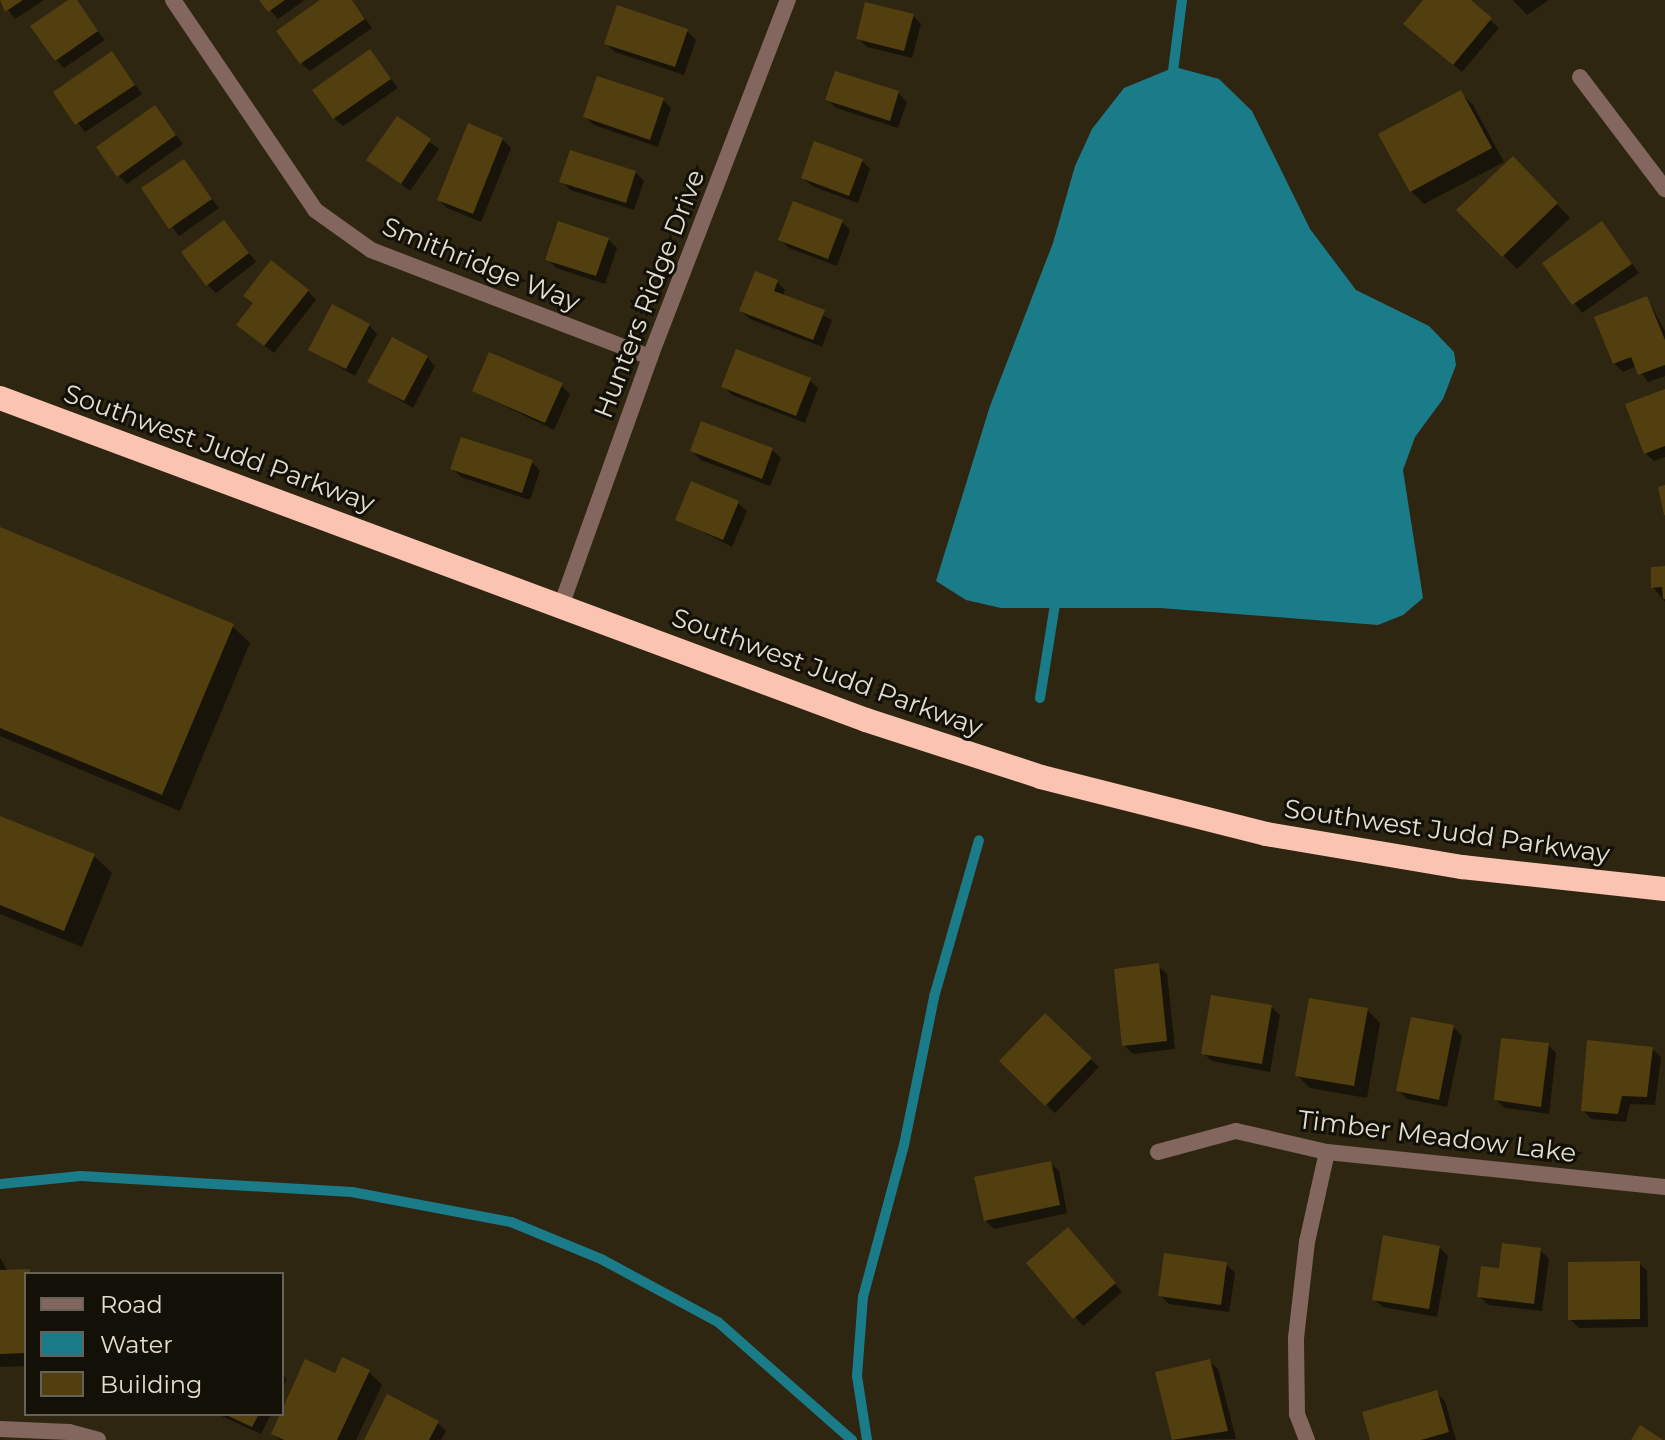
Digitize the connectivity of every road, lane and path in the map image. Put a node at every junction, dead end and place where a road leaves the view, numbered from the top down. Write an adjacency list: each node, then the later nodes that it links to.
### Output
1 (173, 0): 5 (street, Smithridge Way)
2 (788, 0): 5 (street, Hunters Ridge Drive)
3 (1580, 77): 4 (street)
4 (1665, 189)
5 (650, 357): 7 (street, Hunters Ridge Drive)
6 (0, 398): 7 (highway, Southwest Judd Parkway)
7 (561, 606): 8 (highway, Southwest Judd Parkway)
8 (1665, 889)
9 (1158, 1152): 10 (street, Timber Meadow Lake)
10 (1327, 1152): 11 (street, Timber Meadow Lake); 14 (street)
11 (1665, 1187)
12 (0, 1429): 13 (street)
13 (98, 1440)
14 (1307, 1440)

